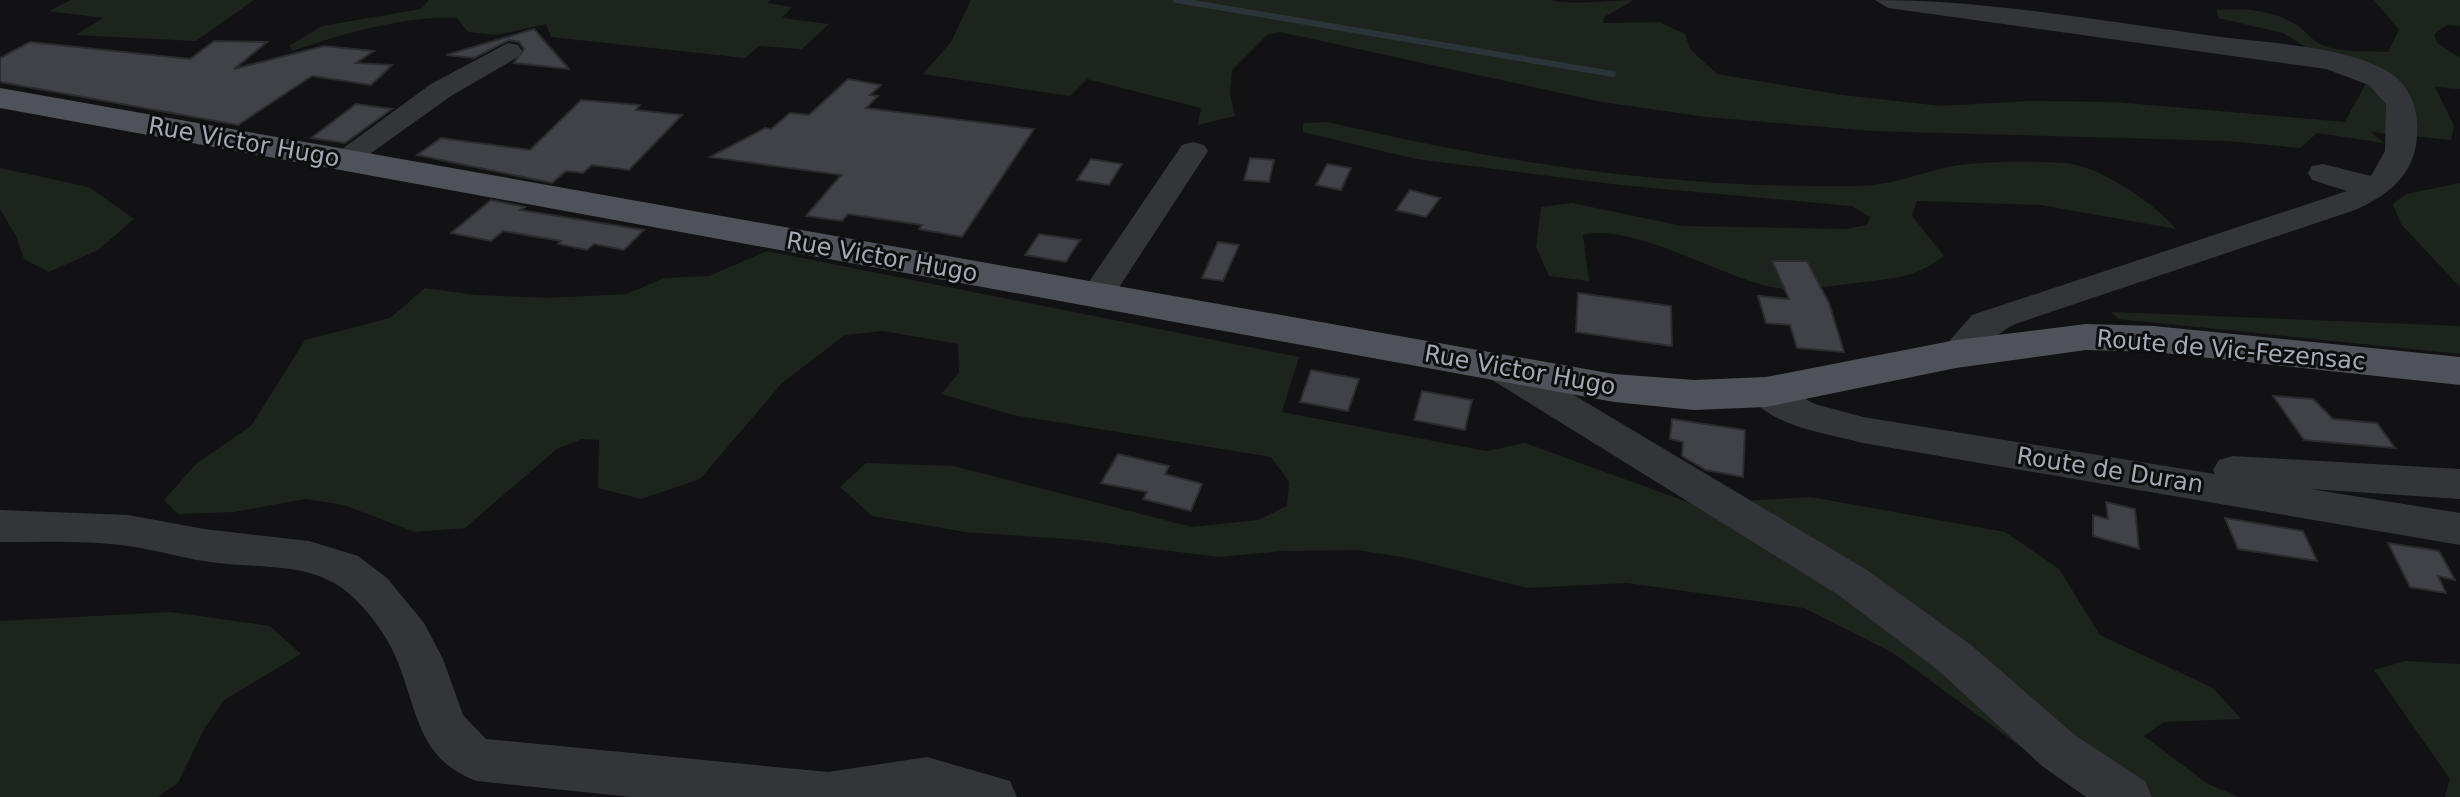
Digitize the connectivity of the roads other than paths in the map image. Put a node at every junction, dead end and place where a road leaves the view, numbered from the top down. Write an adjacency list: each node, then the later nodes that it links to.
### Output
1 (1888, 0): 7 (street)
2 (508, 51): 5 (street)
3 (0, 98): 5 (main road, Rue Victor Hugo)
4 (1193, 151): 8 (street)
5 (342, 160): 8 (main road, Rue Victor Hugo)
6 (2323, 173): 7 (street)
7 (2374, 189): 9 (street)
8 (1097, 295): 10 (main road, Rue Victor Hugo)
9 (1956, 354): 11 (main road, Route de Vic-Fezensac); 12 (main road, Route de Vic-Fezensac)
10 (1497, 366): 12 (main road, Rue Victor Hugo); 19 (street)
11 (2460, 371)
12 (1766, 392): 13 (street, Route de Duran)
13 (2192, 482): 14 (street); 16 (street, Route de Duran)
14 (2460, 484)
15 (0, 526): 17 (street)
16 (2460, 529)
17 (842, 795): 18 (street)
18 (992, 797)
19 (2127, 797)

